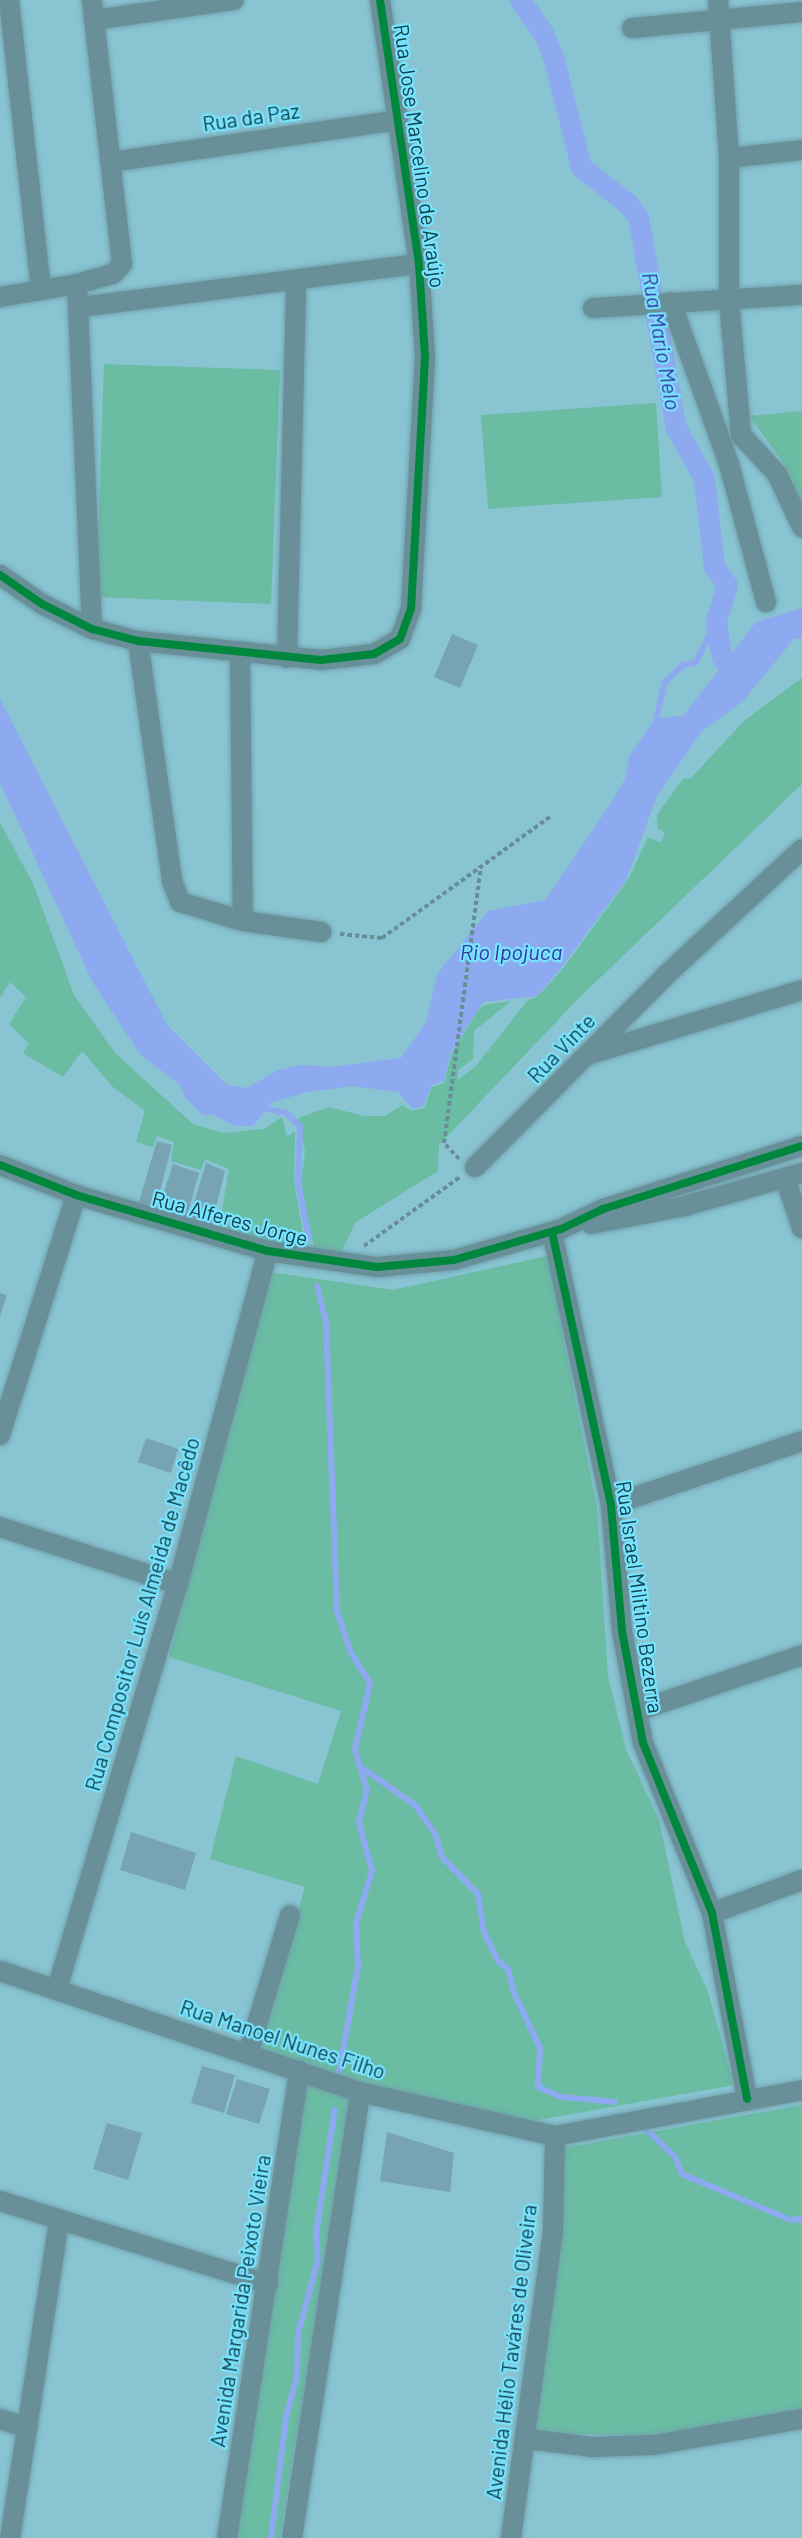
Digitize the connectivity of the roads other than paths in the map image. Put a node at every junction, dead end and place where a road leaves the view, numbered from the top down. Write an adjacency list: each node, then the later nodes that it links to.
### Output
1 (9, 0): 10 (street)
2 (92, 0): 7 (street)
3 (234, 0): 7 (street)
4 (380, 0): 11 (street, Rua Jose Marcelino de Araújo)
5 (718, 0): 8 (street)
6 (802, 12): 8 (street)
7 (94, 20): 14 (street)
8 (720, 20): 9 (street); 13 (street)
9 (632, 28)
10 (7, 59): 18 (street)
11 (398, 120): 14 (street, Rua da Paz); 15 (street, Rua Jose Marcelino de Araújo)
12 (802, 150): 13 (street)
13 (729, 158): 21 (street)
14 (111, 162): 17 (street)
15 (419, 264): 16 (street); 31 (street, Rua Jose Marcelino de Araújo)
16 (296, 282): 23 (street); 31 (street)
17 (77, 284): 18 (street); 23 (street)
18 (41, 290): 20 (street)
19 (802, 296): 21 (street)
20 (0, 297)
21 (729, 300): 22 (street); 25 (street)
22 (671, 303): 24 (street); 27 (street)
23 (81, 307): 28 (street)
24 (593, 308)
25 (802, 527)
26 (0, 575): 28 (street)
27 (766, 602)
28 (92, 629): 29 (street)
29 (138, 641): 30 (street); 33 (street)
30 (240, 651): 31 (street); 33 (street)
31 (287, 658)
32 (802, 849): 36 (street, Rua Vinte)
33 (243, 921): 34 (street)
34 (321, 932)
35 (802, 990): 36 (street)
36 (587, 1055): 39 (street, Rua Vinte)
37 (802, 1146): 43 (street)
38 (0, 1165): 41 (street, Rua Alferes Jorge)
39 (475, 1167)
40 (793, 1176): 42 (street); 43 (street)
41 (76, 1195): 44 (street, Rua Alferes Jorge); 45 (street)
42 (802, 1228)
43 (557, 1230): 44 (street, Rua Alferes Jorge); 47 (street, Rua Israel Militino Bezerra)
44 (268, 1251): 49 (street, Rua Compositor Luís Almeida de Macêdo)
45 (0, 1435)
46 (802, 1441): 47 (street)
47 (611, 1504): 51 (street, Rua Israel Militino Bezerra)
48 (0, 1527): 49 (street)
49 (178, 1584): 56 (street, Rua Compositor Luís Almeida de Macêdo)
50 (802, 1655): 51 (street)
51 (637, 1712): 53 (street, Rua Israel Militino Bezerra)
52 (802, 1880): 53 (street)
53 (712, 1913): 61 (street, Rua Israel Militino Bezerra)
54 (290, 1915): 57 (street)
55 (0, 1971): 56 (street, Rua Manoel Nunes Filho)
56 (57, 1989): 57 (street, Rua Manoel Nunes Filho)
57 (248, 2054): 58 (street, Rua Manoel Nunes Filho)
58 (299, 2071): 60 (street, Rua Manoel Nunes Filho); 65 (street, Avenida Margarida Peixoto Vieira)
59 (802, 2090): 61 (street)
60 (360, 2092): 62 (street, Rua Manoel Nunes Filho); 72 (street)
61 (747, 2099): 62 (street)
62 (555, 2136): 69 (street, Avenida Hélio Taváres de Oliveira)
63 (0, 2201): 64 (street)
64 (59, 2221): 65 (street); 68 (street)
65 (268, 2284): 71 (street, Avenida Margarida Peixoto Vieira)
66 (0, 2420): 68 (street)
67 (802, 2420): 69 (street)
68 (28, 2428): 70 (street)
69 (528, 2439): 73 (street, Avenida Hélio Taváres de Oliveira)
70 (10, 2538)
71 (227, 2538)
72 (292, 2538)
73 (511, 2538)

